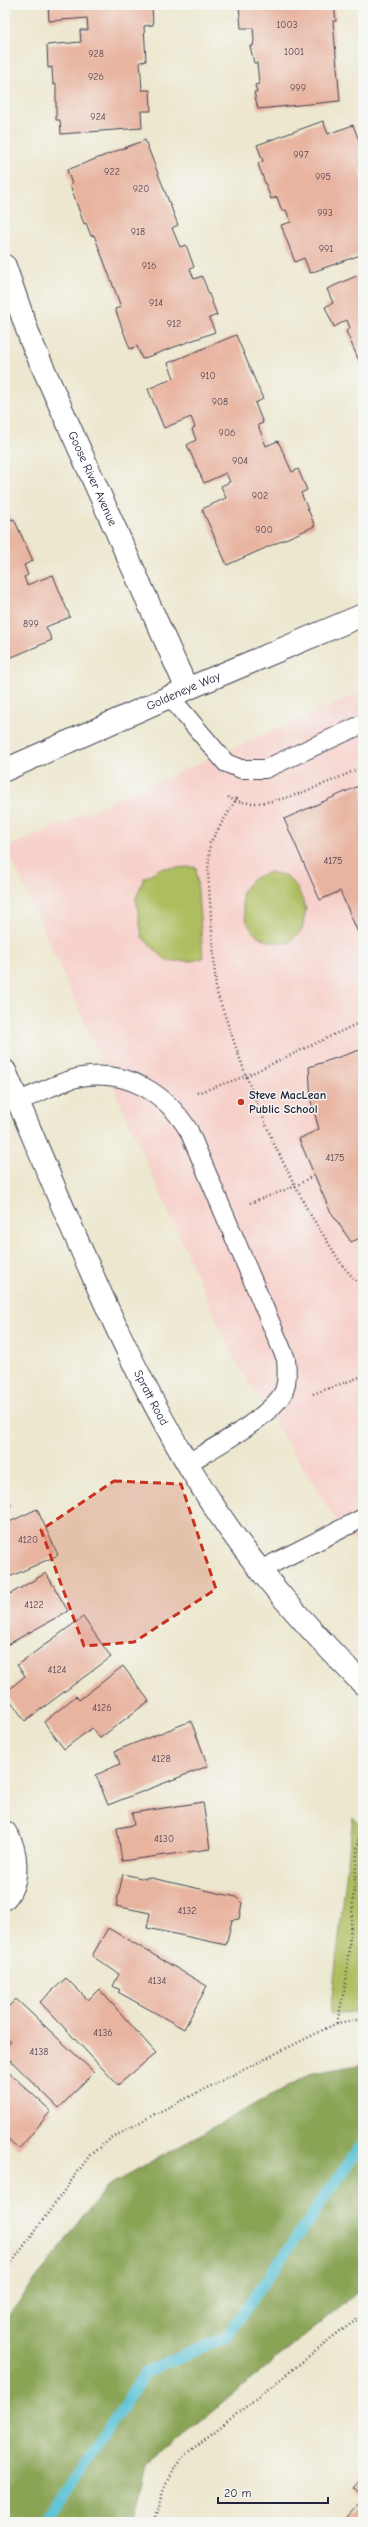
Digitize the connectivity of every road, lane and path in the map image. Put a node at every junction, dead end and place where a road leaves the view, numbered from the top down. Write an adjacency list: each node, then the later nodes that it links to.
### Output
1 (5, 266): 3 (street, Goose River Avenue)
2 (363, 615): 3 (street, Goldeneye Way)
3 (178, 693): 6 (lane); 7 (street, Goldeneye Way)
4 (363, 724): 6 (lane)
5 (363, 767): 8 (path)
6 (241, 769): 11 (path)
7 (5, 770)
8 (319, 786)
9 (363, 1021): 11 (path)
10 (5, 1071): 12 (street, Spratt Road)
11 (246, 1076): 13 (path); 15 (path)
12 (18, 1101): 13 (lane); 20 (street, Spratt Road)
13 (169, 1104): 16 (lane)
14 (314, 1175): 15 (path)
15 (296, 1186): 16 (path); 17 (path)
16 (224, 1213): 19 (lane)
17 (363, 1288)
18 (363, 1376): 19 (path)
19 (283, 1393): 20 (lane)
20 (188, 1463): 22 (street, Spratt Road)
21 (363, 1518): 22 (lane)
22 (260, 1570): 23 (street, Spratt Road)
23 (363, 1684)
24 (361, 1807): 28 (path)
25 (5, 1832): 26 (street)
26 (5, 1898)
27 (363, 2019): 28 (path)
28 (338, 2023): 29 (path)
29 (5, 2272)
30 (363, 2316): 31 (path)
31 (154, 2522)

